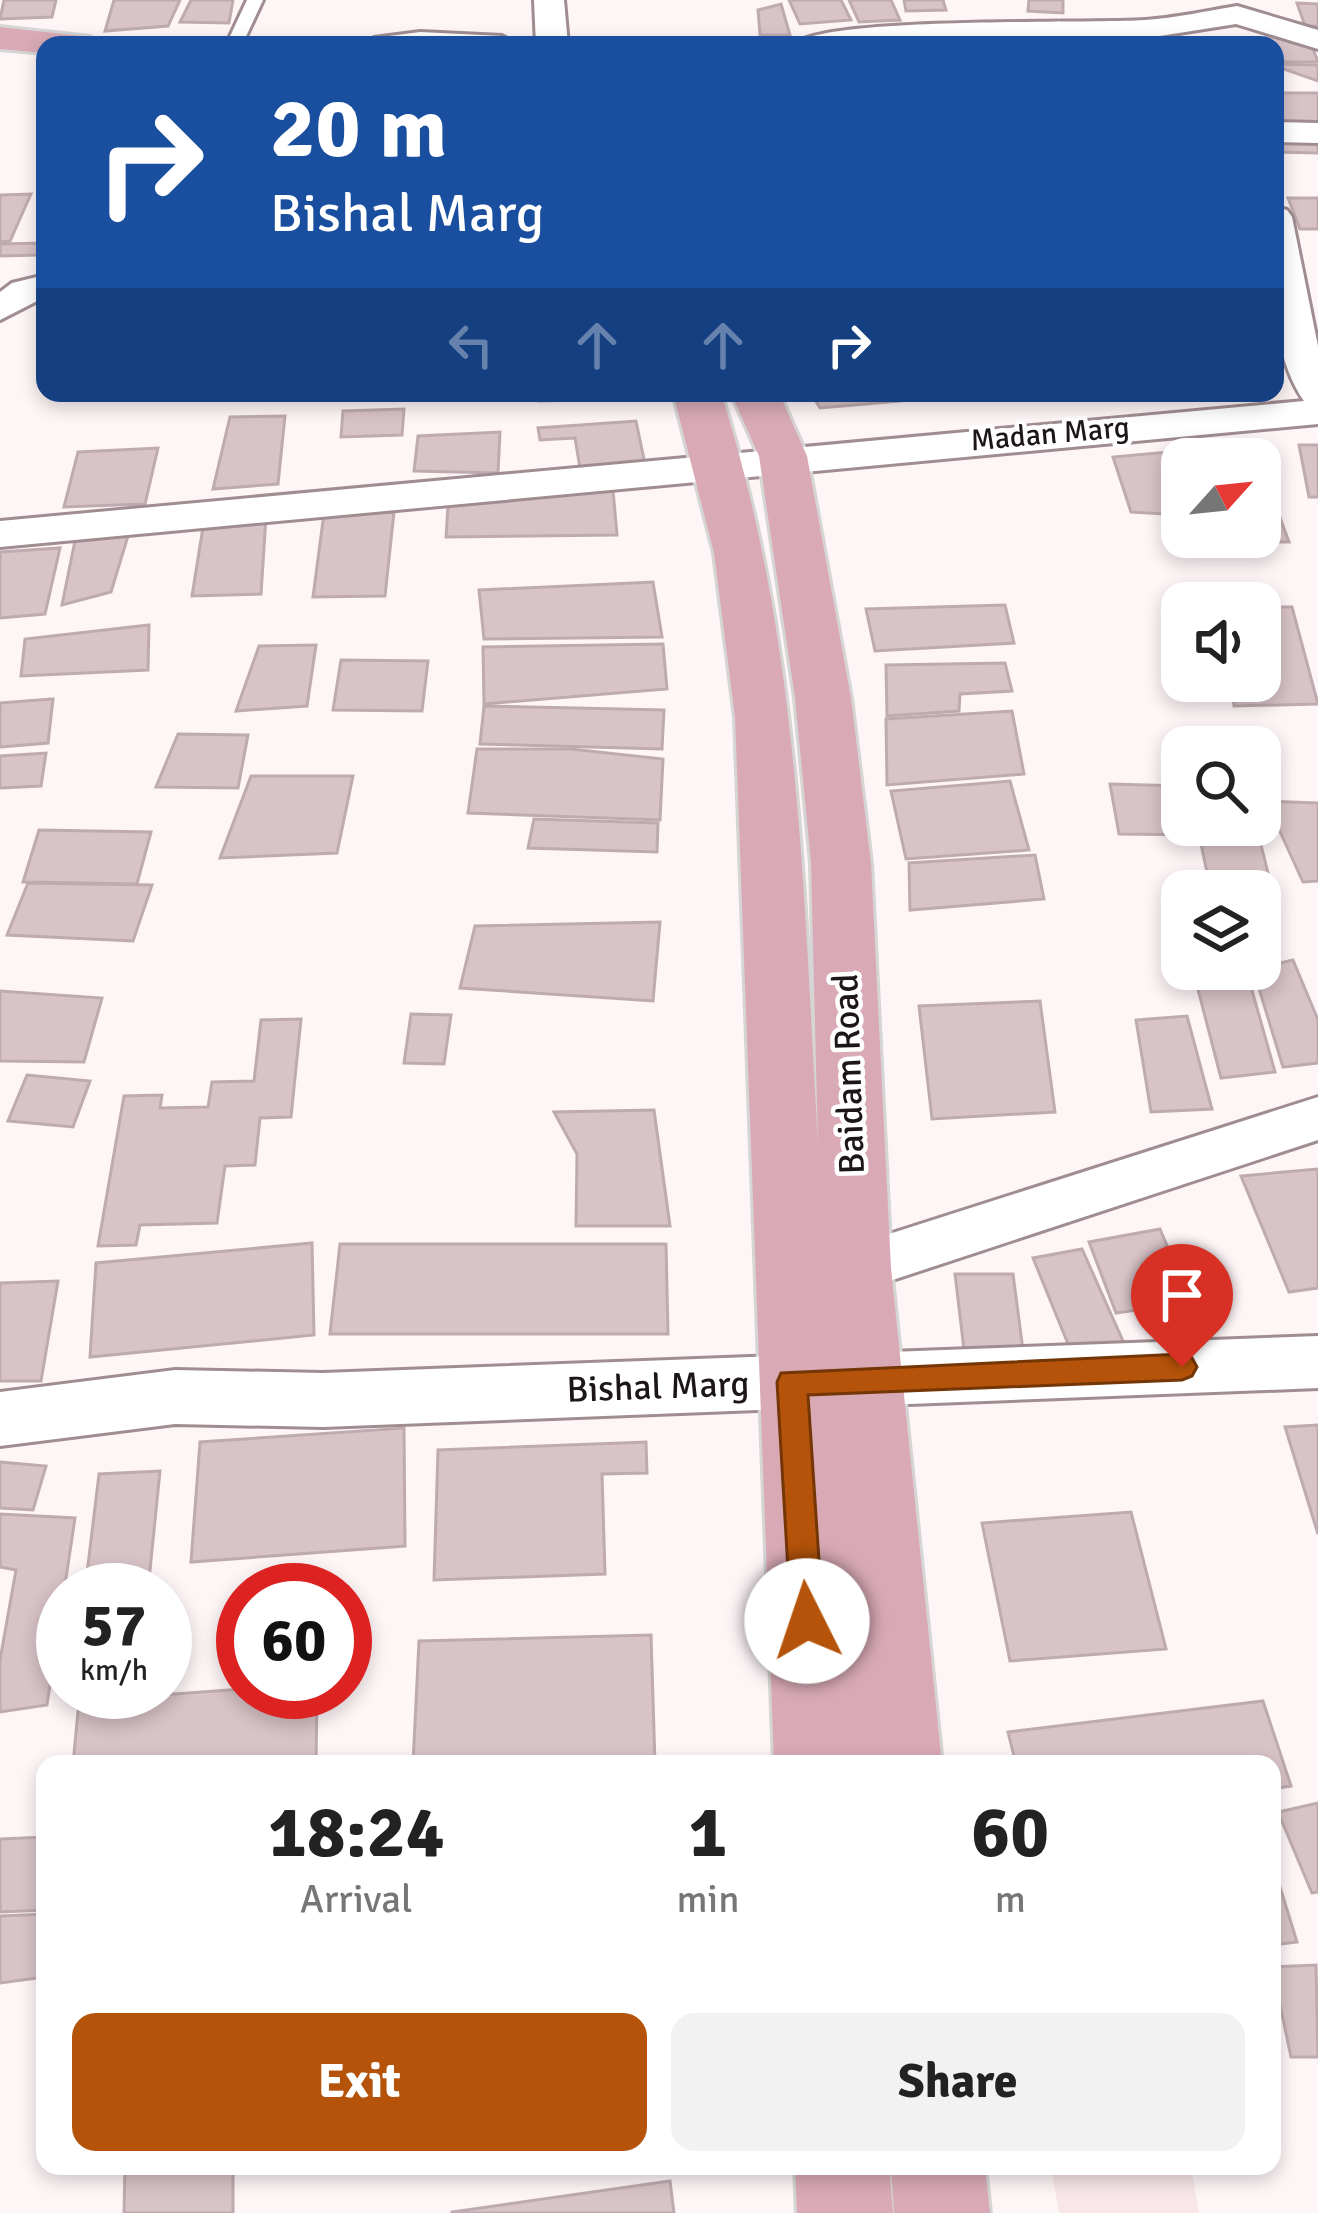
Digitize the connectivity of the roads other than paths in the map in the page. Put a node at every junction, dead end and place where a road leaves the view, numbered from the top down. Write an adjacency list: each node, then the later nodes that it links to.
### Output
1 (255, 0): 4 (lane)
2 (548, 0): 5 (street)
3 (1236, 20): 6 (street); 8 (street)
4 (238, 36)
5 (551, 36)
6 (877, 36)
7 (0, 38): 9 (main road)
8 (1318, 40)
9 (36, 41)
10 (0, 63): 11 (main road)
11 (36, 66)
12 (1284, 132): 13 (street)
13 (1318, 133)
14 (1284, 267): 17 (street)
15 (36, 288): 16 (street)
16 (0, 309)
17 (1318, 394)
18 (700, 402): 22 (main road, Baidam Road)
19 (759, 402): 21 (main road, Baidam Road)
20 (1318, 412): 21 (street, Madan Marg)
21 (783, 456): 22 (street, Madan Marg); 25 (main road, Baidam Road)
22 (719, 466): 23 (street, Madan Marg); 28 (main road, Baidam Road)
23 (0, 534)
24 (1318, 1118): 25 (street)
25 (856, 1268): 27 (main road, Baidam Road)
26 (1318, 1362): 27 (street, Bishal Marg)
27 (864, 1380): 28 (street, Bishal Marg); 31 (main road, Baidam Road)
28 (792, 1382): 29 (street, Bishal Marg); 30 (main road, Baidam Road)
29 (0, 1419)
30 (815, 1755)
31 (899, 1755)
32 (843, 2175): 34 (main road)
33 (939, 2175): 35 (main road)
34 (845, 2213)
35 (942, 2213)

